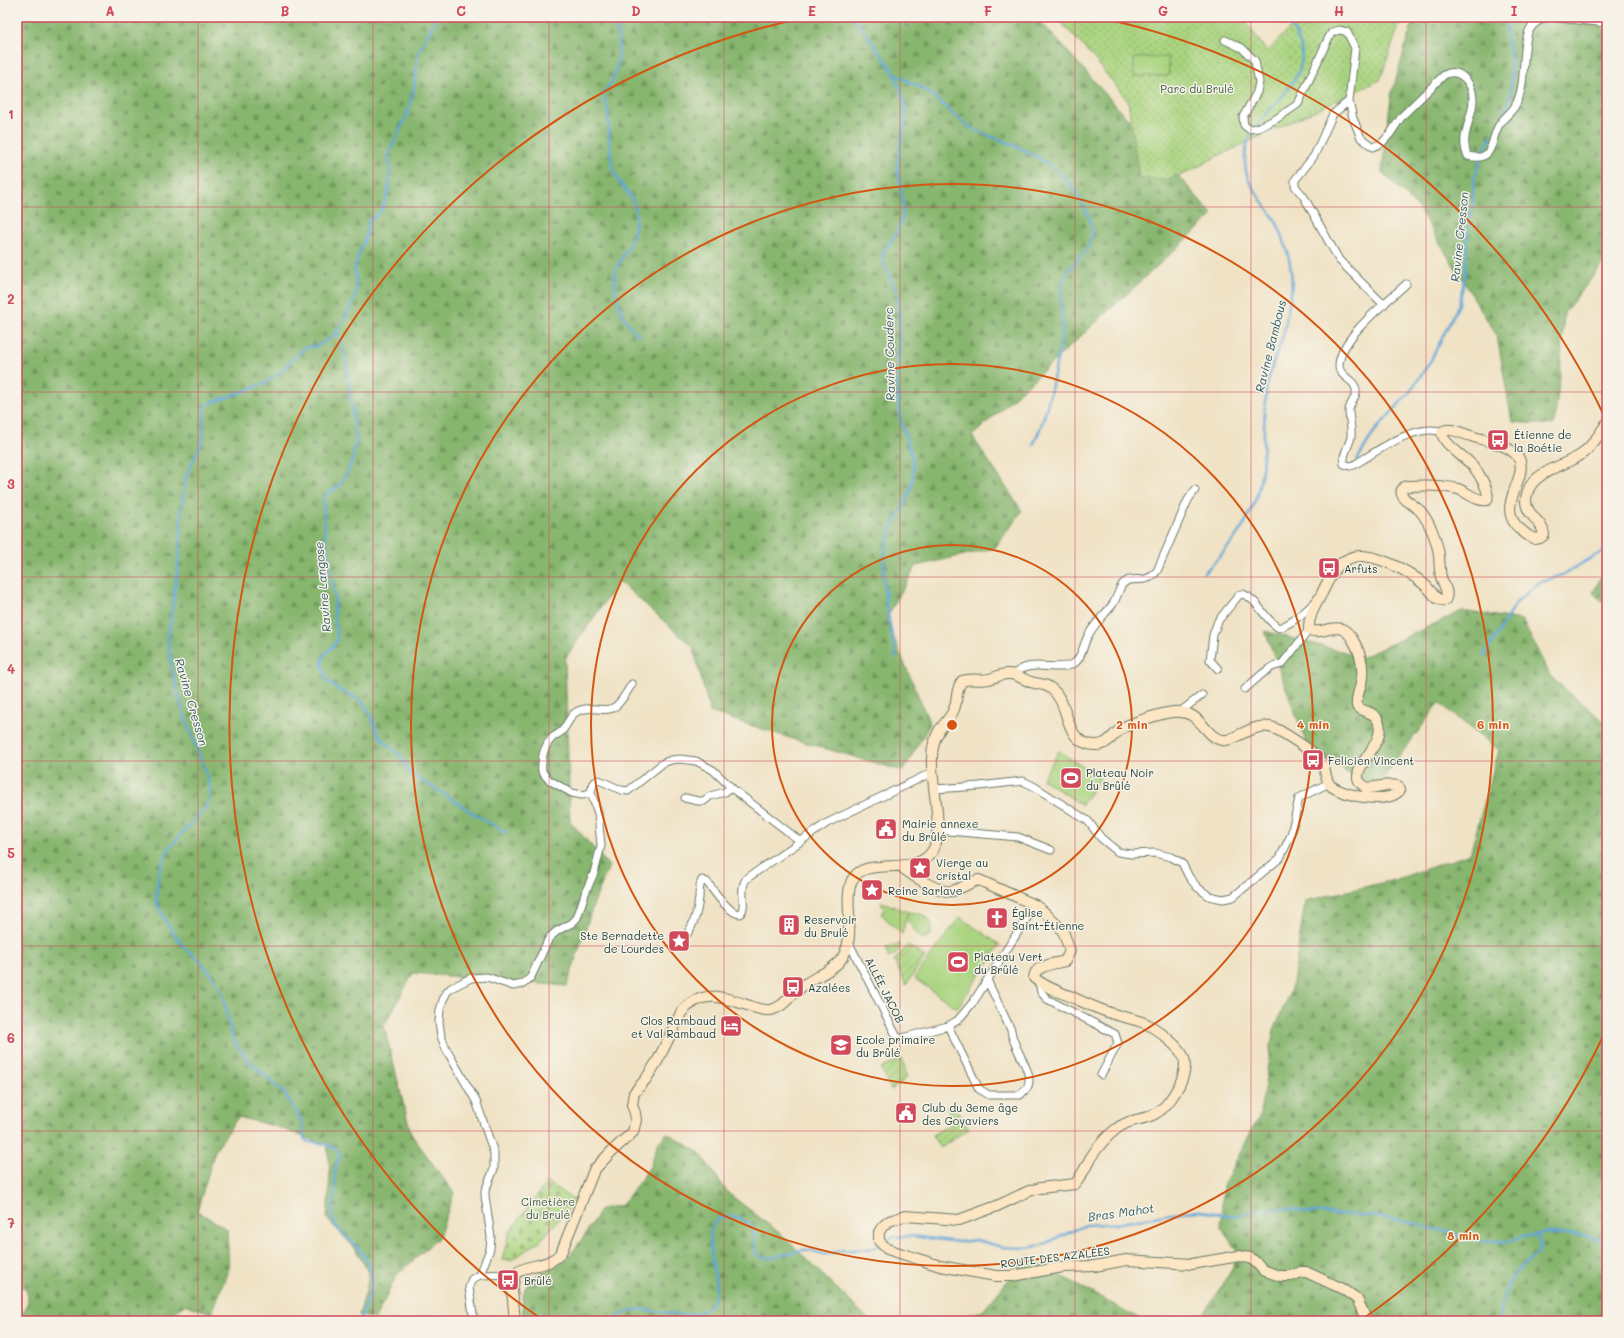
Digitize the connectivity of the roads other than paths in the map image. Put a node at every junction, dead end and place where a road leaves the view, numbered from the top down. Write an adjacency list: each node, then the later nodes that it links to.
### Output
1 (1545, 17): 5 (street)
2 (1550, 17): 3 (street)
3 (1607, 23)
4 (1225, 40): 5 (street)
5 (1349, 102): 7 (street)
6 (1406, 284): 7 (street)
7 (1384, 305): 9 (street)
8 (1607, 423): 9 (main road)
9 (1442, 432): 11 (main road)
10 (1195, 490): 14 (street)
11 (1322, 593): 12 (main road); 13 (street)
12 (1309, 630): 16 (street); 20 (main road)
13 (1218, 669)
14 (1014, 675): 18 (main road); 19 (main road)
15 (632, 684): 23 (street)
16 (1245, 689)
17 (1202, 695): 18 (street)
18 (1181, 711): 20 (main road)
19 (933, 772): 22 (main road); 26 (street)
20 (1329, 783): 22 (street)
21 (731, 787): 23 (street); 24 (street); 26 (street)
22 (935, 789): 25 (main road)
23 (591, 793): 37 (street)
24 (685, 798)
25 (937, 830): 27 (street); 28 (main road)
26 (800, 841): 30 (street)
27 (1051, 850)
28 (904, 866): 29 (main road); 31 (main road)
29 (1035, 905): 32 (street, ALLÉE JACOB); 33 (main road)
30 (681, 941)
31 (848, 941): 34 (street, ALLÉE JACOB); 36 (main road)
32 (987, 980): 34 (street, ALLÉE JACOB); 34 (street)
33 (1039, 982): 35 (street); 40 (main road, ROUTE DES AZALÉES)
34 (948, 1026)
35 (1101, 1075)
36 (515, 1274): 37 (street); 39 (main road)
37 (480, 1276): 38 (street)
38 (474, 1321)
39 (515, 1321)
40 (1367, 1321)

